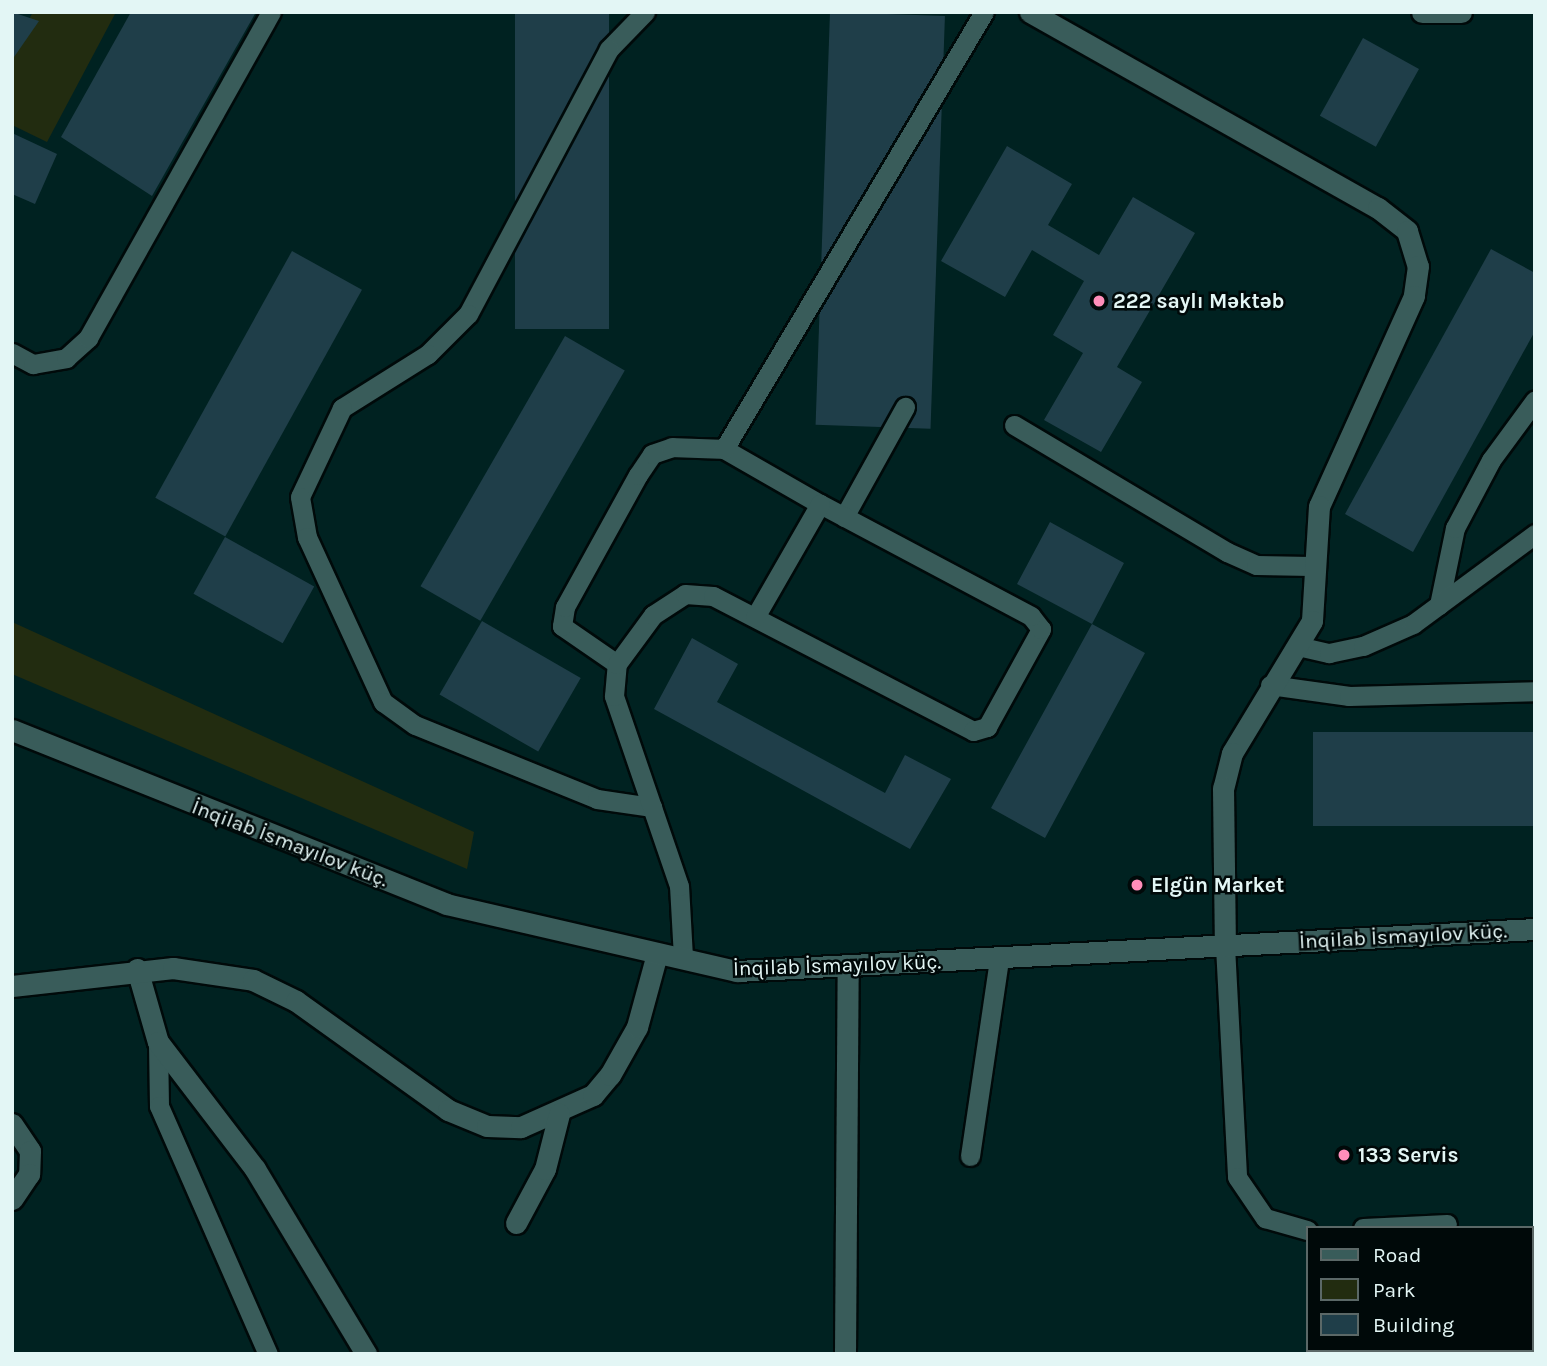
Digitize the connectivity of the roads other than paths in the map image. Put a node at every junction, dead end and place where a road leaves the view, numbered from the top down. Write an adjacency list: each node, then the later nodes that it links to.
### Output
1 (271, 12): 7 (lane)
2 (645, 12): 23 (lane)
3 (984, 12): 11 (lane)
4 (1030, 12): 15 (street)
5 (1422, 12): 6 (street)
6 (1461, 12)
7 (12, 353)
8 (1535, 400): 16 (lane)
9 (905, 407): 13 (lane)
10 (1014, 425): 15 (lane)
11 (723, 449): 12 (lane); 19 (lane)
12 (820, 504): 13 (lane); 17 (lane)
13 (844, 517): 17 (lane)
14 (1535, 534): 16 (lane)
15 (1311, 566): 18 (street)
16 (1439, 605): 18 (lane)
17 (755, 617): 19 (lane)
18 (1302, 647): 20 (street)
19 (617, 664): 23 (lane)
20 (1270, 685): 21 (lane); 25 (street)
21 (1535, 691)
22 (12, 730): 26 (street, İnqilab İsmayılov küç.)
23 (652, 807): 27 (lane)
24 (1535, 929): 25 (street, İnqilab İsmayılov küç.)
25 (1226, 946): 28 (street, İnqilab İsmayılov küç.); 40 (lane)
26 (657, 954): 27 (street, İnqilab İsmayılov küç.); 33 (street)
27 (683, 957): 29 (street, İnqilab İsmayılov küç.)
28 (999, 959): 29 (street, İnqilab İsmayılov küç.); 35 (lane)
29 (848, 967): 43 (street)
30 (137, 969): 31 (street); 32 (street); 33 (street)
31 (12, 986)
32 (158, 1042): 41 (lane); 42 (street)
33 (559, 1114): 37 (street)
34 (12, 1124): 36 (street)
35 (970, 1156)
36 (12, 1199)
37 (516, 1223)
38 (1447, 1224): 39 (lane)
39 (1405, 1226)
40 (1306, 1230)
41 (268, 1354)
42 (366, 1354)
43 (845, 1354)

